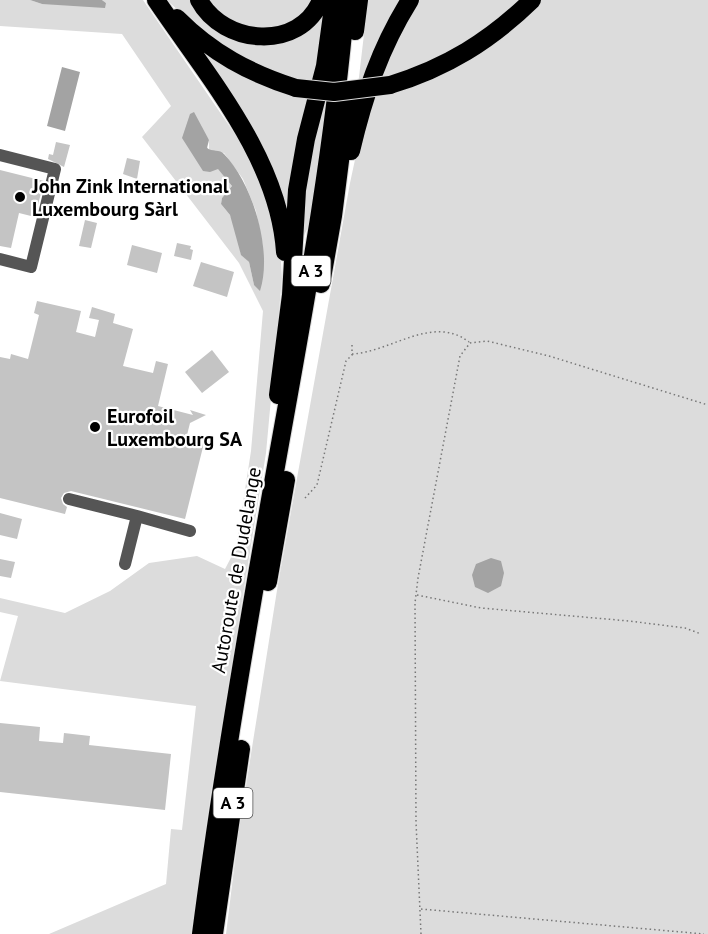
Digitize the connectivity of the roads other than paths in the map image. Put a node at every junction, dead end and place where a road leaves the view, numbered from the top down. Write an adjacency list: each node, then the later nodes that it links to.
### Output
1 (158, 0): 8 (highway, A 3, bridge); 12 (highway, A 3)
2 (199, 0): 3 (highway)
3 (321, 0)
4 (334, 0): 12 (highway, A 3)
5 (346, 0): 16 (highway, Autoroute de Dudelange / A 3)
6 (359, 0): 10 (highway, Autoroute de Dudelange / A 3)
7 (410, 0): 10 (highway, A 3)
8 (532, 0)
9 (0, 155): 11 (lane)
10 (333, 216): 18 (highway, Autoroute de Dudelange / A 3)
11 (0, 259)
12 (285, 335): 16 (highway, A 3)
13 (69, 499): 14 (lane)
14 (137, 516): 15 (lane); 17 (lane)
15 (190, 531)
16 (263, 540): 18 (highway, Autoroute de Dudelange / A 3)
17 (125, 564)
18 (211, 932)

